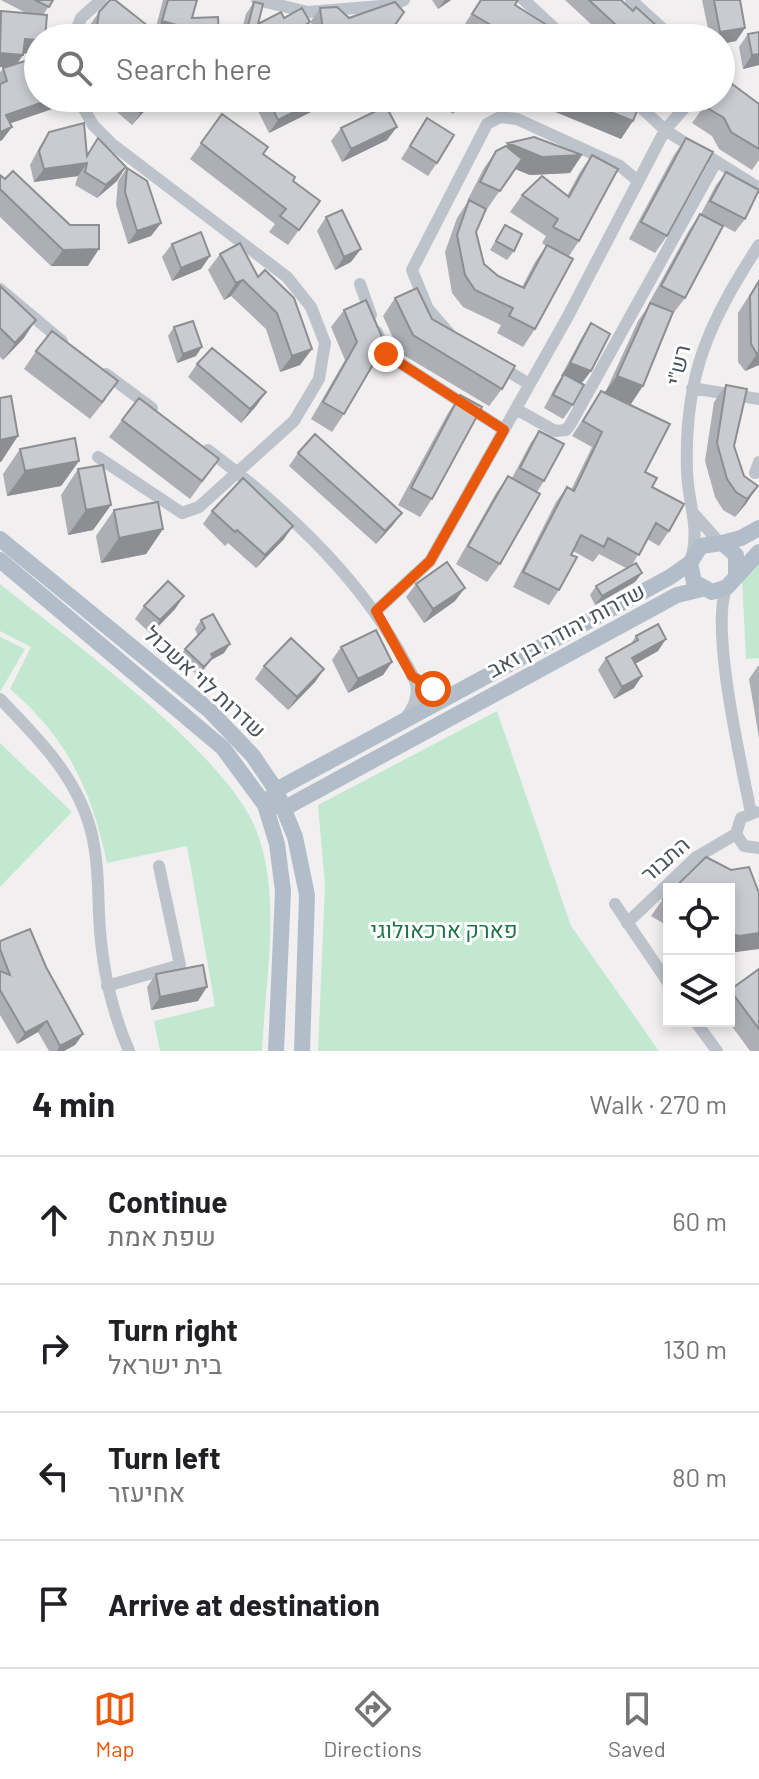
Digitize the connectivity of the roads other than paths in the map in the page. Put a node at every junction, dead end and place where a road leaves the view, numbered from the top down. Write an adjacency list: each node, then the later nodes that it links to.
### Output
1 (101, 0): 6 (street)
2 (257, 0): 3 (street)
3 (404, 0)
4 (524, 0): 7 (street)
5 (631, 0): 8 (street)
6 (79, 24)
7 (550, 24)
8 (658, 24)
9 (86, 112): 31 (street)
10 (646, 112): 12 (street)
11 (681, 112): 12 (street)
12 (665, 130): 13 (street); 14 (street)
13 (716, 162): 15 (street); 26 (street)
14 (638, 181): 19 (street); 23 (street)
15 (759, 188)
16 (759, 245): 24 (street, רש"י)
17 (360, 284): 28 (street)
18 (0, 289): 20 (street)
19 (464, 342)
20 (80, 354)
21 (489, 358): 23 (street)
22 (92, 363): 27 (street)
23 (529, 384): 26 (street)
24 (692, 388): 25 (street); 32 (street, רש"י)
25 (759, 399)
26 (516, 409): 28 (street)
27 (165, 418)
28 (504, 430): 41 (street)
29 (202, 446): 31 (street)
30 (98, 457): 31 (street)
31 (239, 473): 41 (street)
32 (693, 509): 35 (street); 37 (street, רש"י)
33 (759, 528): 35 (main road)
34 (0, 539): 47 (main road, שדרות לוי אשכול)
35 (720, 542): 37 (main road); 39 (main road)
36 (759, 552): 39 (main road)
37 (691, 559): 40 (main road); 44 (main road)
38 (0, 560): 48 (main road, שדרות לוי אשכול)
39 (731, 581): 40 (main road); 42 (street)
40 (704, 590): 42 (street); 49 (main road, שדרות יהודה בן זאב)
41 (376, 611): 43 (street)
42 (722, 632): 50 (street)
43 (412, 676): 44 (street); 46 (street)
44 (455, 694): 46 (main road)
45 (0, 699): 57 (street)
46 (404, 721): 47 (main road)
47 (276, 790): 48 (main road); 49 (main road, שדרות לוי אשכול)
48 (265, 805): 49 (main road); 60 (main road, שדרות לוי אשכול)
49 (285, 808): 61 (main road, שדרות לוי אשכול)
50 (755, 813): 51 (street)
51 (736, 834): 52 (street); 55 (street, התבור)
52 (759, 850)
53 (159, 866): 57 (street)
54 (615, 904): 55 (street)
55 (627, 923): 56 (street)
56 (663, 975)
57 (107, 986): 59 (street)
58 (699, 1027): 62 (street)
59 (129, 1051)
60 (276, 1051)
61 (302, 1051)
62 (717, 1051)

